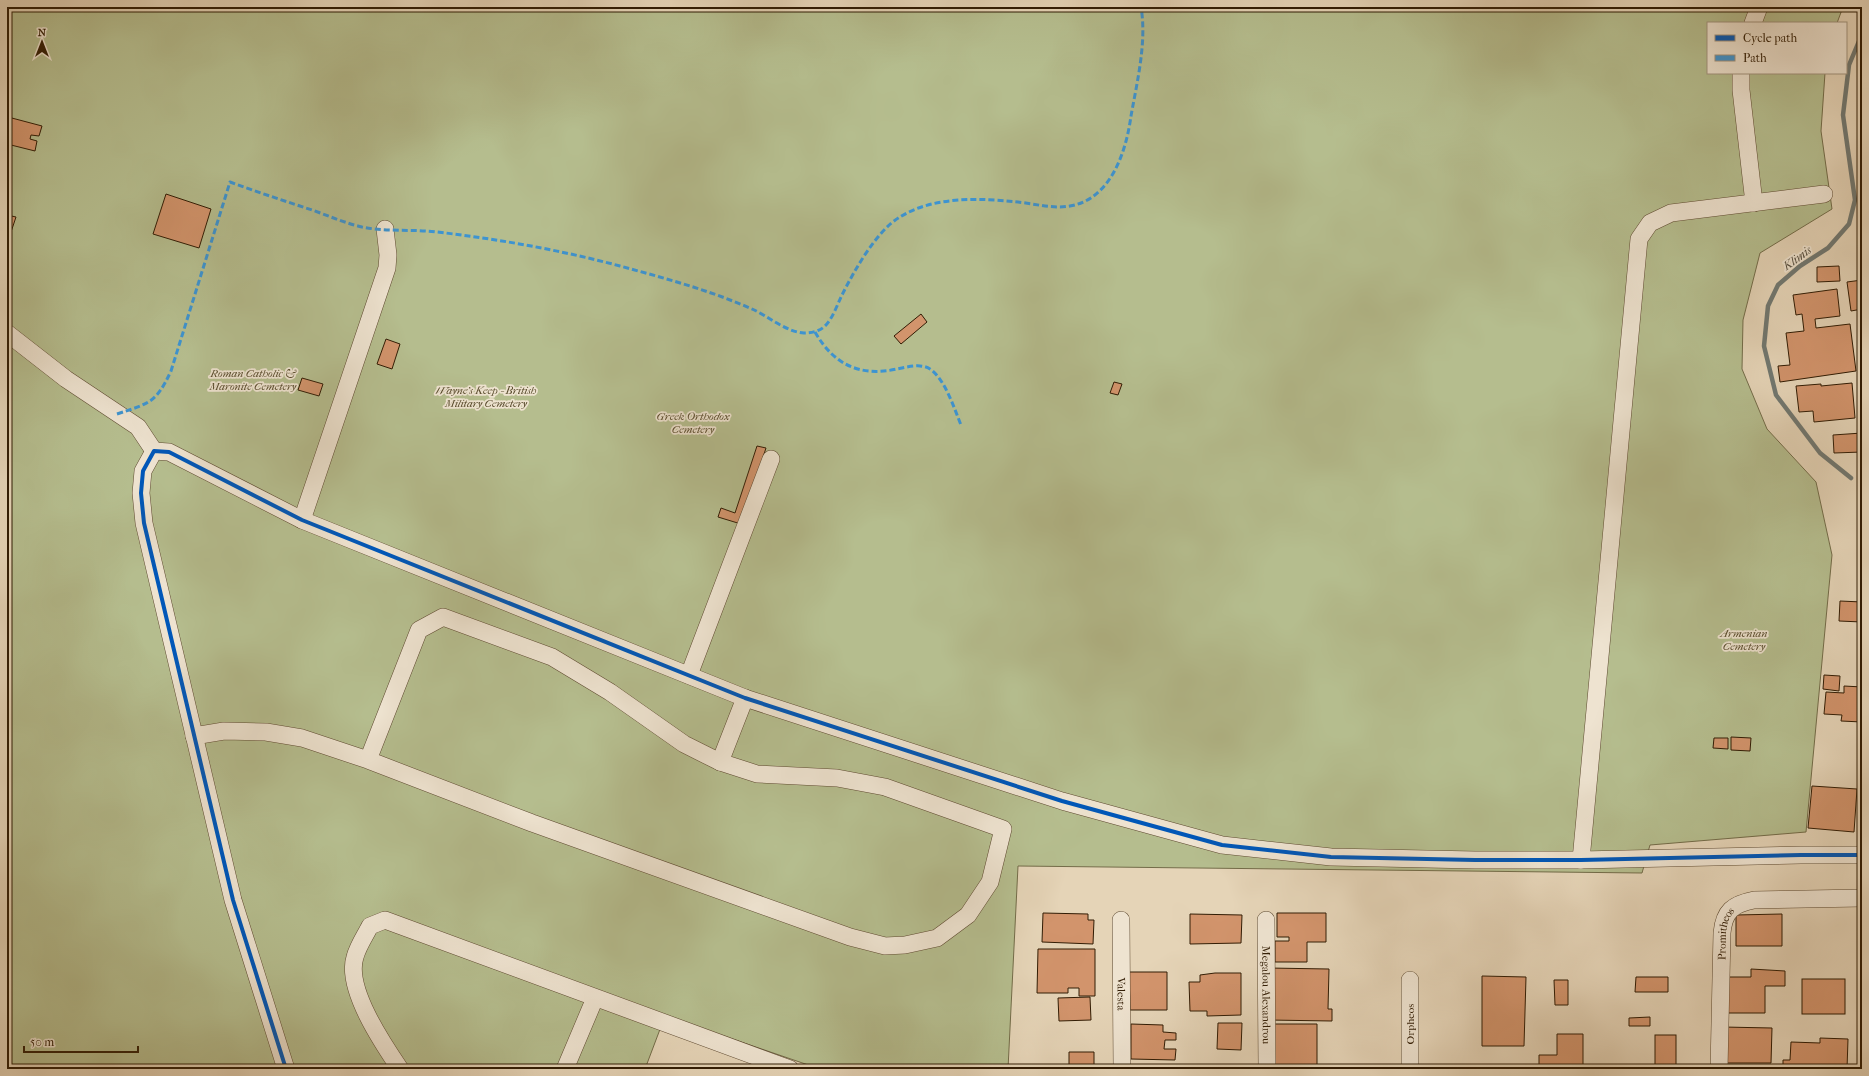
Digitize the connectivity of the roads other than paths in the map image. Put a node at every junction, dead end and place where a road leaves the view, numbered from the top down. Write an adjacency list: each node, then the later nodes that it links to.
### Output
1 (1759, 7): 2 (street)
2 (1753, 22)
3 (1741, 74): 5 (street)
4 (1824, 194): 5 (street)
5 (1754, 202): 17 (street)
6 (385, 229): 10 (street)
7 (7, 333): 8 (street)
8 (154, 452): 10 (street); 13 (street)
9 (770, 459): 11 (street)
10 (302, 520): 11 (street)
11 (689, 675): 12 (street)
12 (745, 698): 15 (street); 17 (street)
13 (194, 736): 14 (street); 23 (street)
14 (368, 760): 15 (street); 15 (street)
15 (720, 762)
16 (1862, 855): 17 (street)
17 (1581, 860)
18 (1862, 898): 30 (street, Promitheos)
19 (1121, 920): 27 (street, Valesta)
20 (1266, 920): 28 (street, Megalou Alexandrou)
21 (1410, 980): 29 (street, Orpheos)
22 (595, 998): 24 (street); 25 (street); 26 (street)
23 (286, 1069)
24 (400, 1069)
25 (565, 1069)
26 (790, 1069)
27 (1122, 1069)
28 (1267, 1069)
29 (1410, 1069)
30 (1719, 1069)

